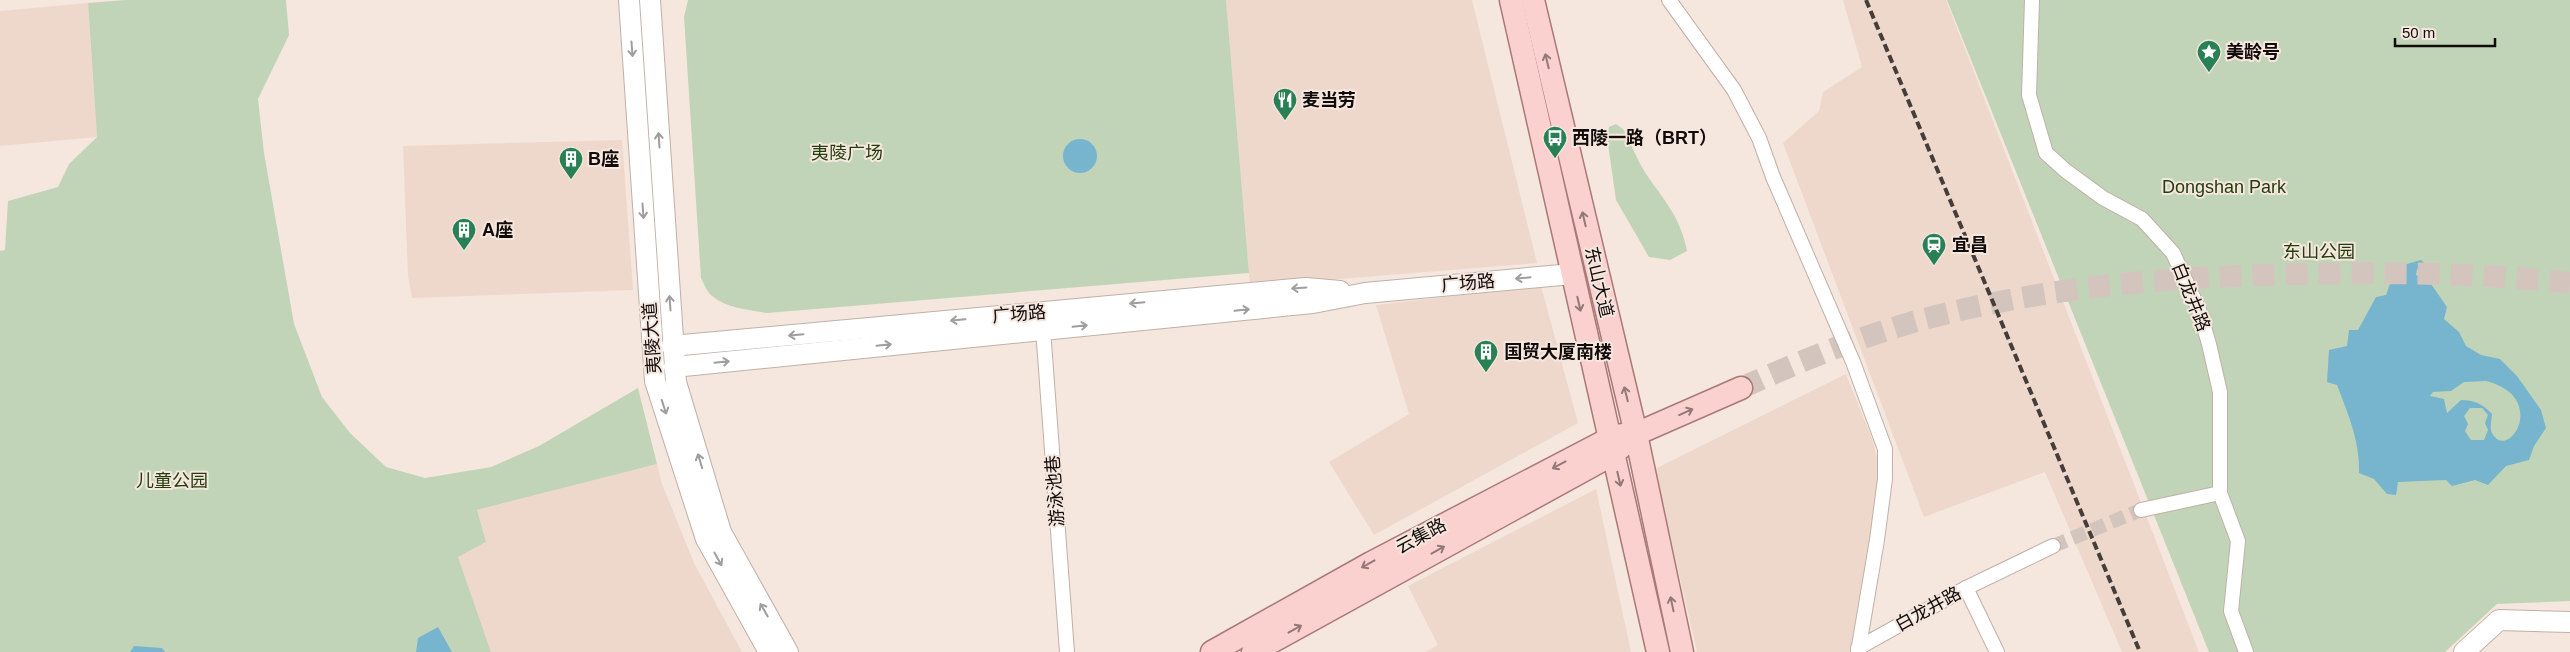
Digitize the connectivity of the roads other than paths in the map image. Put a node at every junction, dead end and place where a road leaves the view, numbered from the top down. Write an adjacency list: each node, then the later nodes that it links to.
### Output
1 (629, 0): 21 (street, 夷陵大道, one-way to 21)
2 (650, 0): 10 (street, 夷陵大道, one-way to 2)
3 (1511, 0): 7 (main road, 东山大道)
4 (1533, 0): 13 (main road, 东山大道, one-way to 4)
5 (1669, 0): 20 (street)
6 (2032, 0): 15 (street, 白龙井路)
7 (1572, 274): 8 (street, 广场路, one-way to 8); 14 (main road, 东山大道, one-way to 14)
8 (1365, 293): 9 (street, 广场路, one-way to 8); 10 (street, 广场路, one-way to 10)
9 (1043, 329): 11 (street, 广场路, one-way to 9); 23 (street, 游泳池巷)
10 (672, 346): 11 (street, 夷陵大道)
11 (674, 367): 22 (street, 夷陵大道, one-way to 11)
12 (1741, 388): 13 (main road, 云集路, one-way to 12)
13 (1636, 434): 14 (main road, 云集路); 27 (main road, 东山大道, one-way to 13)
14 (1611, 446): 24 (main road, 云集路, one-way to 24); 25 (main road, 云集路, one-way to 14); 26 (main road, 东山大道, one-way to 26)
15 (2220, 494): 16 (street); 29 (street, 白龙井路)
16 (2141, 510)
17 (2052, 546): 18 (street, 白龙井路)
18 (1966, 588): 20 (street, 白龙井路); 28 (street)
19 (2570, 622): 30 (street)
20 (1858, 650)
21 (769, 652)
22 (788, 652)
23 (1067, 652)
24 (1212, 652)
25 (1253, 652)
26 (1658, 652)
27 (1682, 652)
28 (1997, 652)
29 (2246, 652)
30 (2464, 652)

